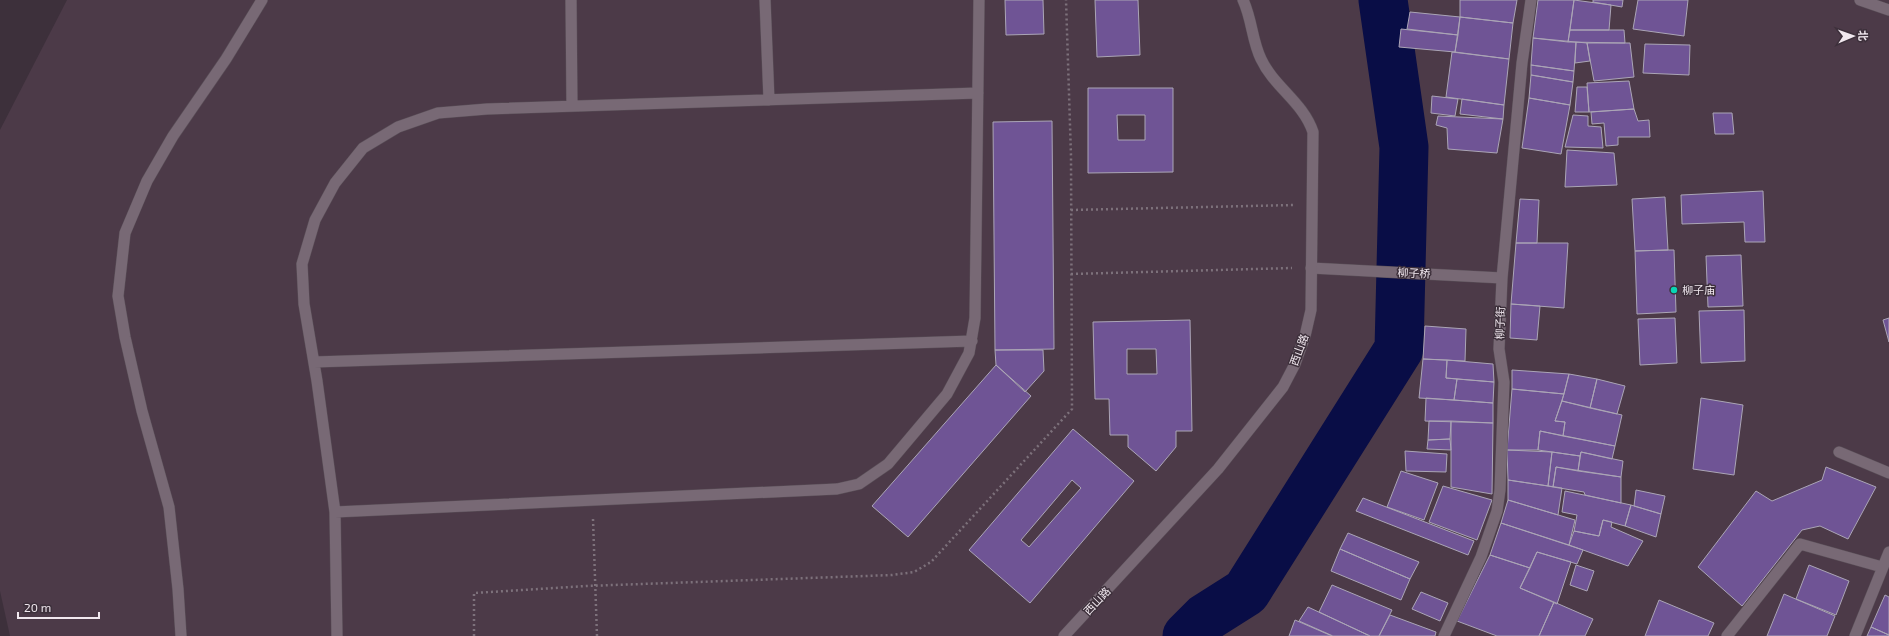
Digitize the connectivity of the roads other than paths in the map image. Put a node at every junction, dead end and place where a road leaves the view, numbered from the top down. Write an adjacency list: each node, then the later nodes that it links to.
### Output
1 (262, 0): 21 (street)
2 (571, 0): 11 (street)
3 (765, 0): 10 (street)
4 (979, 0): 9 (street)
5 (1243, 0): 12 (street, 西山路)
6 (1531, 0): 13 (street, 柳子街)
7 (1860, 0): 8 (street)
8 (1889, 10)
9 (978, 93): 10 (street); 14 (street)
10 (769, 100): 11 (street)
11 (572, 106): 15 (street)
12 (1311, 268): 13 (street, 柳子桥); 23 (street, 西山路)
13 (1502, 278): 24 (street, 柳子街)
14 (972, 341): 15 (street); 18 (street)
15 (314, 362): 18 (street)
16 (1839, 452): 17 (street)
17 (1889, 473)
18 (335, 512): 22 (street)
19 (1889, 552): 20 (street)
20 (1882, 567): 25 (street); 26 (street)
21 (180, 636)
22 (338, 636)
23 (1064, 636)
24 (1444, 636)
25 (1727, 636)
26 (1855, 636)

